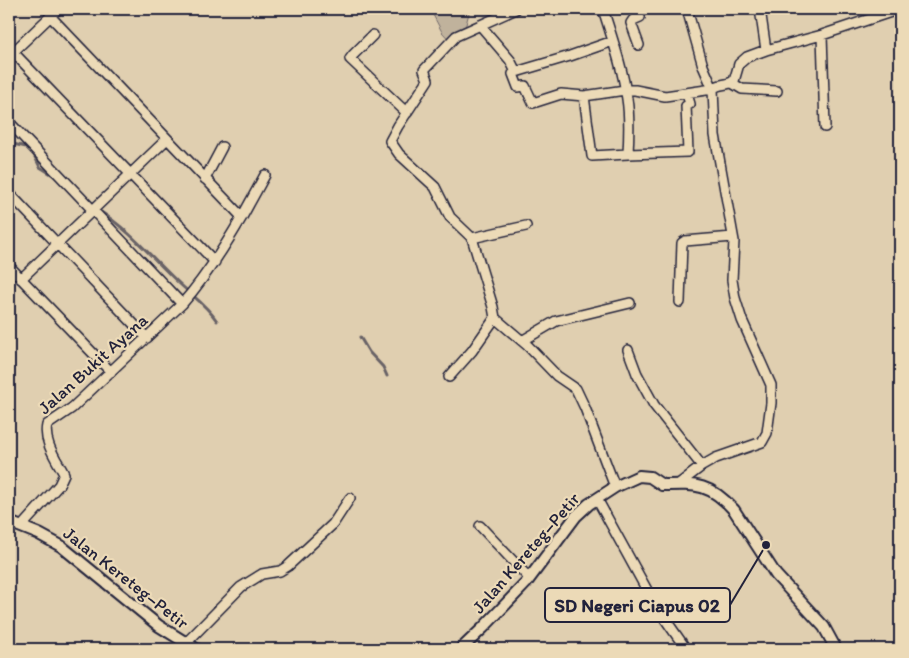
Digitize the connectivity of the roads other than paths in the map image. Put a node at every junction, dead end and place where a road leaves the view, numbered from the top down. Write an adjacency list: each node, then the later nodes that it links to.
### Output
1 (58, 9): 8 (street)
2 (516, 9): 9 (street)
3 (602, 9): 12 (street)
4 (637, 9): 13 (street)
5 (687, 9): 18 (street)
6 (760, 9): 14 (street)
7 (900, 9): 11 (street)
8 (50, 16): 15 (street); 26 (street)
9 (480, 25): 16 (street); 23 (street)
10 (373, 35): 23 (street)
11 (822, 36): 14 (street); 25 (street)
12 (613, 41): 16 (street); 19 (street)
13 (639, 45)
14 (766, 50): 17 (street)
15 (11, 54): 29 (street)
16 (516, 72): 22 (street)
17 (732, 83): 18 (street); 20 (street)
18 (713, 88): 21 (street); 36 (street)
19 (625, 90): 21 (street); 22 (street); 28 (street)
20 (777, 91)
21 (687, 94): 28 (street)
22 (584, 96): 28 (street)
23 (407, 113): 37 (street)
24 (9, 122): 33 (street)
25 (826, 127)
26 (167, 139): 29 (street); 31 (street)
27 (222, 147): 31 (street)
28 (628, 154)
29 (130, 173): 33 (street); 39 (street)
30 (265, 175): 34 (street, Jalan Bukit Ayana)
31 (205, 178): 34 (street)
32 (9, 193): 38 (street)
33 (93, 209): 38 (street); 44 (street)
34 (242, 217): 39 (street, Jalan Bukit Ayana)
35 (526, 226): 37 (street)
36 (734, 237): 42 (street); 51 (street)
37 (472, 238): 45 (street)
38 (57, 244): 41 (street); 46 (street)
39 (215, 262): 44 (street, Jalan Bukit Ayana)
40 (9, 266): 41 (street)
41 (20, 279): 49 (street)
42 (680, 302)
43 (630, 303): 47 (street)
44 (182, 304): 46 (street, Jalan Bukit Ayana)
45 (495, 318): 47 (street); 50 (street)
46 (147, 338): 49 (street, Jalan Bukit Ayana)
47 (522, 341): 53 (street)
48 (628, 350): 51 (street)
49 (111, 372): 58 (street, Jalan Bukit Ayana)
50 (449, 377)
51 (702, 466): 52 (street)
52 (680, 483): 53 (street, Jalan Kereteg–Petir); 64 (street, Jalan Kereteg–Petir)
53 (616, 487): 55 (street, Jalan Kereteg–Petir)
54 (350, 498): 60 (street)
55 (597, 498): 59 (street, Jalan Kereteg–Petir); 63 (street)
56 (9, 522): 58 (street, Jalan Kereteg–Petir)
57 (480, 526): 59 (street)
58 (21, 527): 60 (street, Jalan Kereteg–Petir)
59 (530, 578): 62 (street, Jalan Kereteg–Petir)
60 (186, 643): 61 (street, Jalan Kereteg–Petir)
61 (196, 649)
62 (460, 649)
63 (686, 649)
64 (836, 649)

